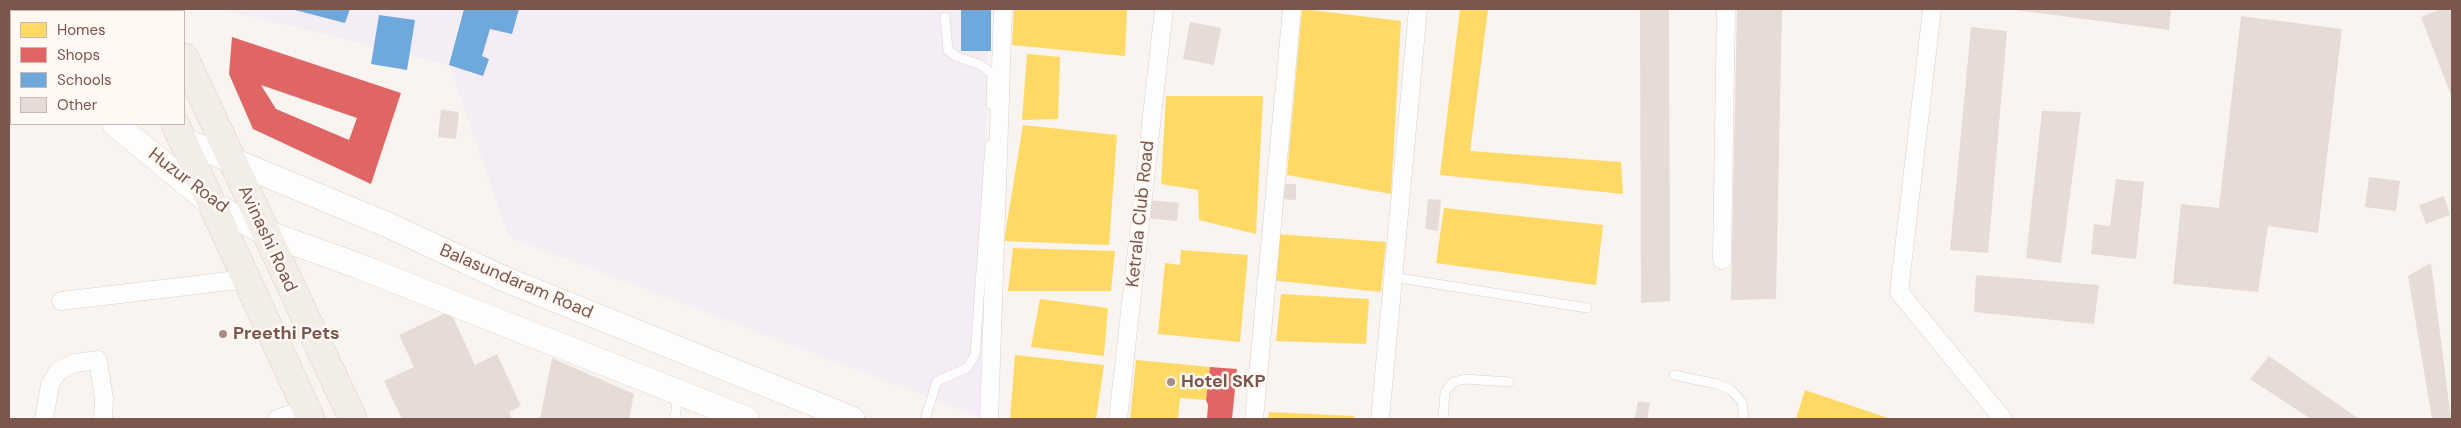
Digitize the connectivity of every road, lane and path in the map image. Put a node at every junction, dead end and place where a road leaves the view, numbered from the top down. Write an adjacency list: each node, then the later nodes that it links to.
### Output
1 (1003, 9): 31 (street)
2 (1164, 9): 32 (street, Ketrala Club Road)
3 (1292, 9): 33 (street)
4 (1418, 9): 15 (street)
5 (1726, 9): 14 (street)
6 (1932, 9): 37 (street)
7 (945, 17): 30 (lane)
8 (185, 59): 11 (main road, Avinashi Road)
9 (116, 125): 12 (main road, Huzur Road)
10 (179, 132): 11 (main road, Balasundaram Road); 12 (main road, Avinashi Road)
11 (231, 161): 13 (main road, Avinashi Road); 29 (main road, Balasundaram Road)
12 (212, 204): 13 (main road, Huzur Road); 16 (main road, Avinashi Road)
13 (264, 232): 21 (main road); 26 (main road, Avinashi Road)
14 (1722, 260)
15 (1393, 277): 18 (lane); 34 (street)
16 (246, 279): 17 (street); 22 (main road, Avinashi Road)
17 (61, 301)
18 (1587, 308)
19 (1674, 375): 36 (lane)
20 (1509, 382): 35 (lane)
21 (678, 392): 27 (lane); 28 (main road)
22 (309, 414): 25 (street)
23 (44, 419): 24 (street)
24 (103, 419)
25 (276, 419)
26 (353, 419)
27 (675, 419)
28 (746, 419)
29 (852, 419)
30 (926, 419)
31 (989, 419)
32 (1118, 419)
33 (1254, 419)
34 (1380, 419)
35 (1443, 419)
36 (1744, 419)
37 (2003, 419)

